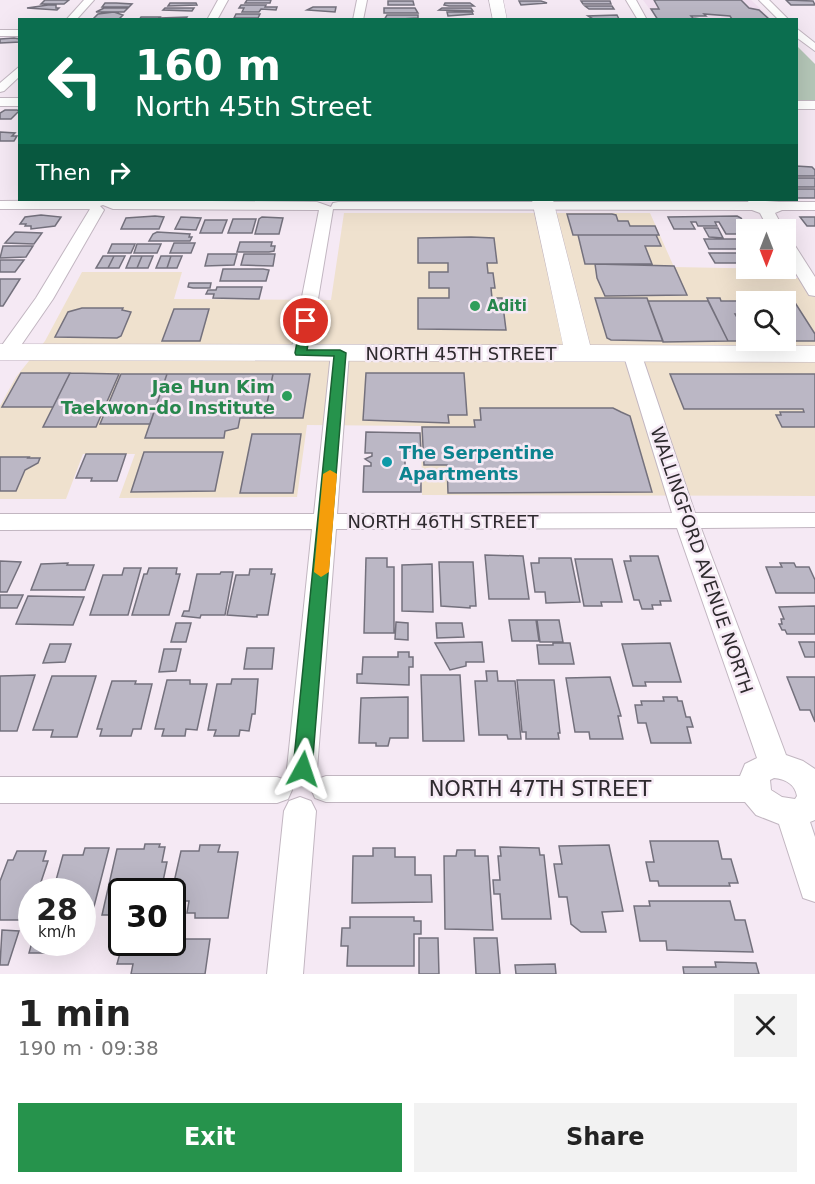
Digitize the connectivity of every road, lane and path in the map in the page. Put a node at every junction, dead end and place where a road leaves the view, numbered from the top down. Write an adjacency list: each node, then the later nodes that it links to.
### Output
1 (89, 0): 7 (street)
2 (223, 0): 8 (street)
3 (362, 0): 9 (street)
4 (496, 0): 10 (main road)
5 (631, 0): 11 (street)
6 (764, 0): 12 (street)
7 (72, 18)
8 (213, 18)
9 (358, 18)
10 (500, 18)
11 (642, 18)
12 (783, 18)
13 (0, 33): 14 (street)
14 (18, 33)
15 (799, 33): 16 (street); 17 (street)
16 (815, 35)
17 (815, 48)
18 (18, 71): 19 (street)
19 (0, 89)
20 (0, 102): 21 (street)
21 (18, 102)
22 (798, 105): 23 (street)
23 (815, 105)
24 (543, 203): 26 (street); 28 (street); 35 (main road)
25 (101, 204): 26 (street); 27 (street); 38 (street)
26 (327, 204): 33 (street)
27 (0, 205)
28 (762, 205): 29 (street); 30 (street)
29 (815, 206)
30 (770, 219)
31 (796, 260): 32 (street)
32 (815, 291)
33 (300, 353): 34 (main road, NORTH 45TH STREET); 38 (main road, NORTH 45TH STREET)
34 (340, 353): 35 (main road, NORTH 45TH STREET); 41 (street)
35 (578, 353): 36 (main road, NORTH 45TH STREET)
36 (632, 353): 37 (main road, NORTH 45TH STREET); 39 (street, WALLINGFORD AVENUE NORTH)
37 (815, 354)
38 (2, 356)
39 (686, 520): 40 (street, NORTH 46TH STREET); 41 (street, NORTH 46TH STREET); 43 (street, WALLINGFORD AVENUE NORTH)
40 (815, 520)
41 (326, 521): 42 (street, NORTH 46TH STREET); 44 (street)
42 (0, 522)
43 (775, 765): 46 (street); 47 (street)
44 (303, 769): 45 (street); 49 (street)
45 (326, 789): 46 (street, NORTH 47TH STREET); 49 (street)
46 (755, 789): 50 (street)
47 (814, 789): 50 (street)
48 (0, 790): 49 (street)
49 (289, 800): 52 (street)
50 (791, 813): 51 (street)
51 (815, 887)
52 (285, 974)

